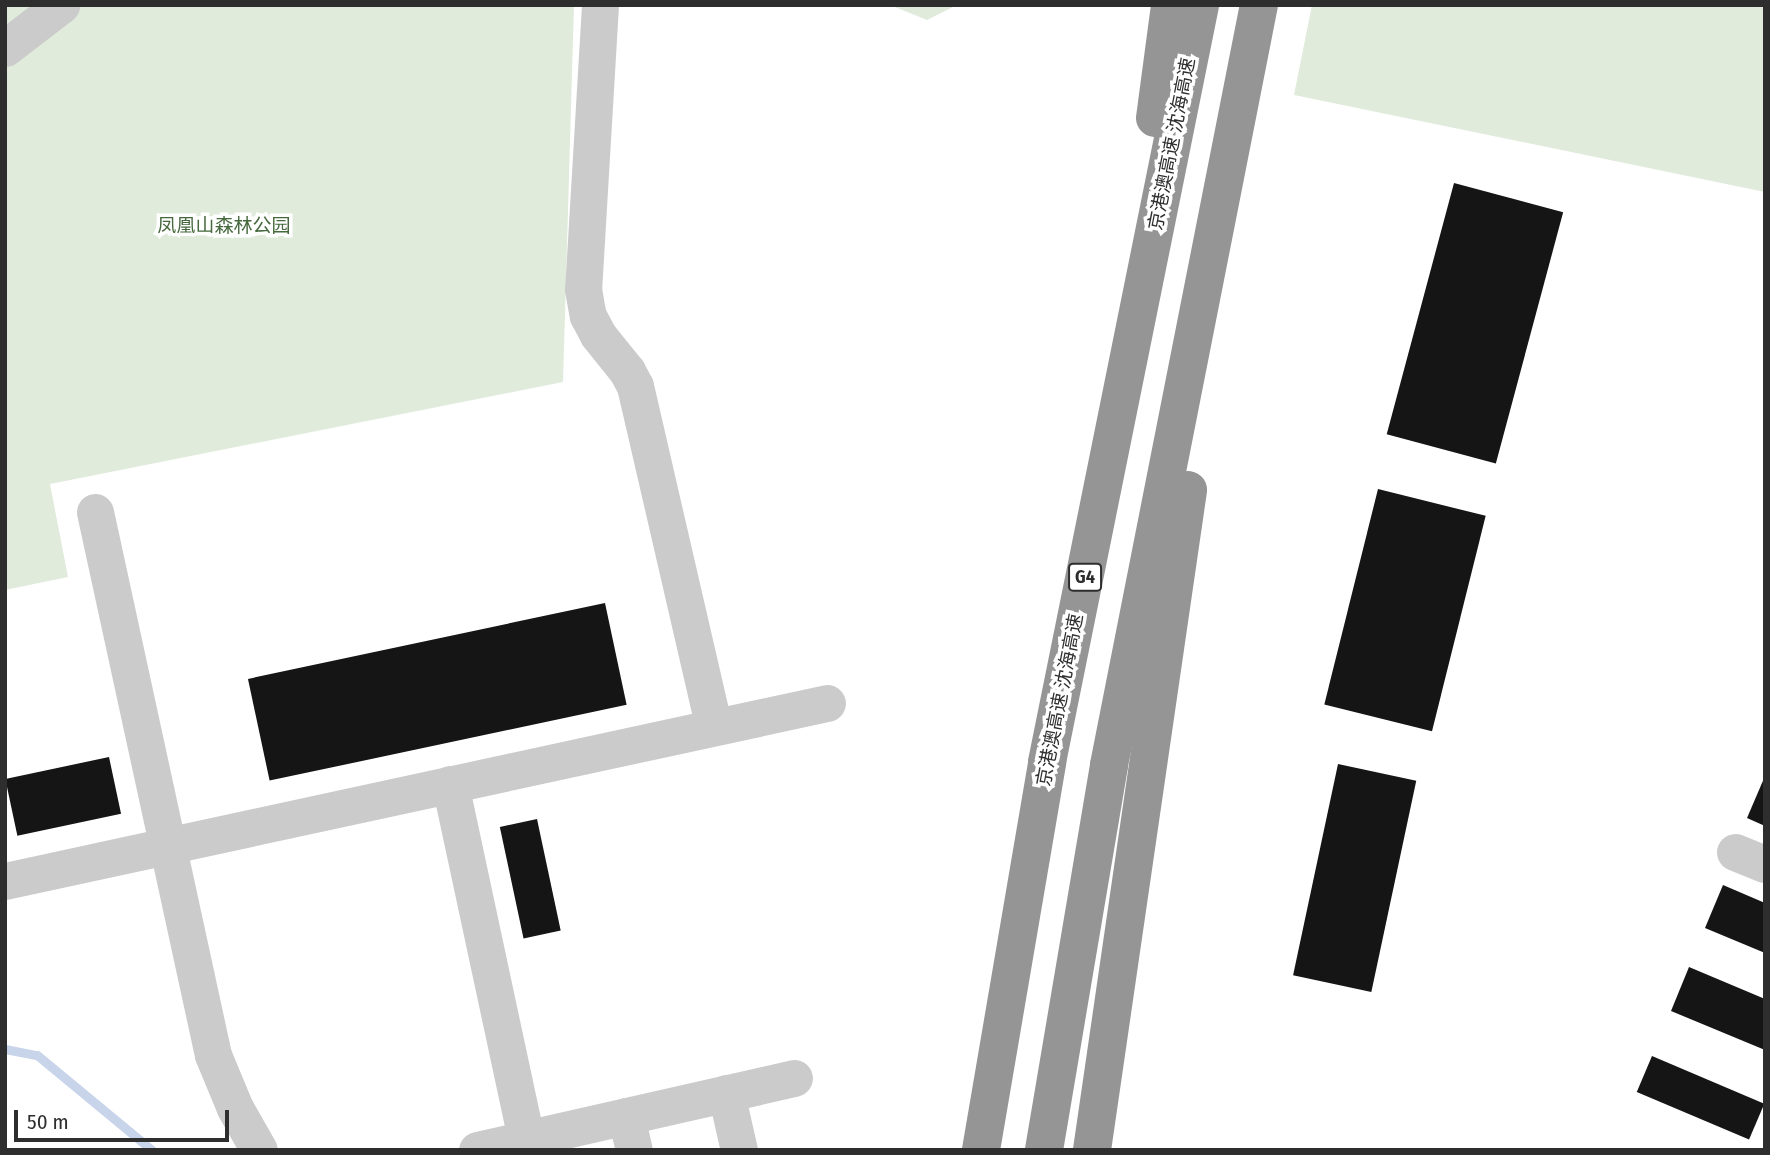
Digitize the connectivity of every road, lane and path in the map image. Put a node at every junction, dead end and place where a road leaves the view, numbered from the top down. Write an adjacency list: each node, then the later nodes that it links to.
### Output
1 (61, 5): 6 (street)
2 (600, 5): 10 (street)
3 (1170, 5): 7 (highway)
4 (1200, 5): 7 (highway, 京港澳高速 沈海高速 / G4)
5 (1259, 7): 22 (highway); 23 (highway)
6 (5, 48)
7 (1141, 296): 21 (highway, 京港澳高速 沈海高速 / G4)
8 (95, 512): 12 (street)
9 (827, 703): 10 (street)
10 (714, 727): 11 (street)
11 (450, 784): 12 (street); 17 (street)
12 (167, 845): 13 (street); 18 (street)
13 (5, 881)
14 (794, 1078): 15 (street)
15 (726, 1093): 16 (street); 20 (street)
16 (630, 1133): 17 (street)
17 (526, 1139): 19 (street)
18 (259, 1150)
19 (477, 1150)
20 (740, 1150)
21 (981, 1150)
22 (1044, 1150)
23 (1092, 1150)

